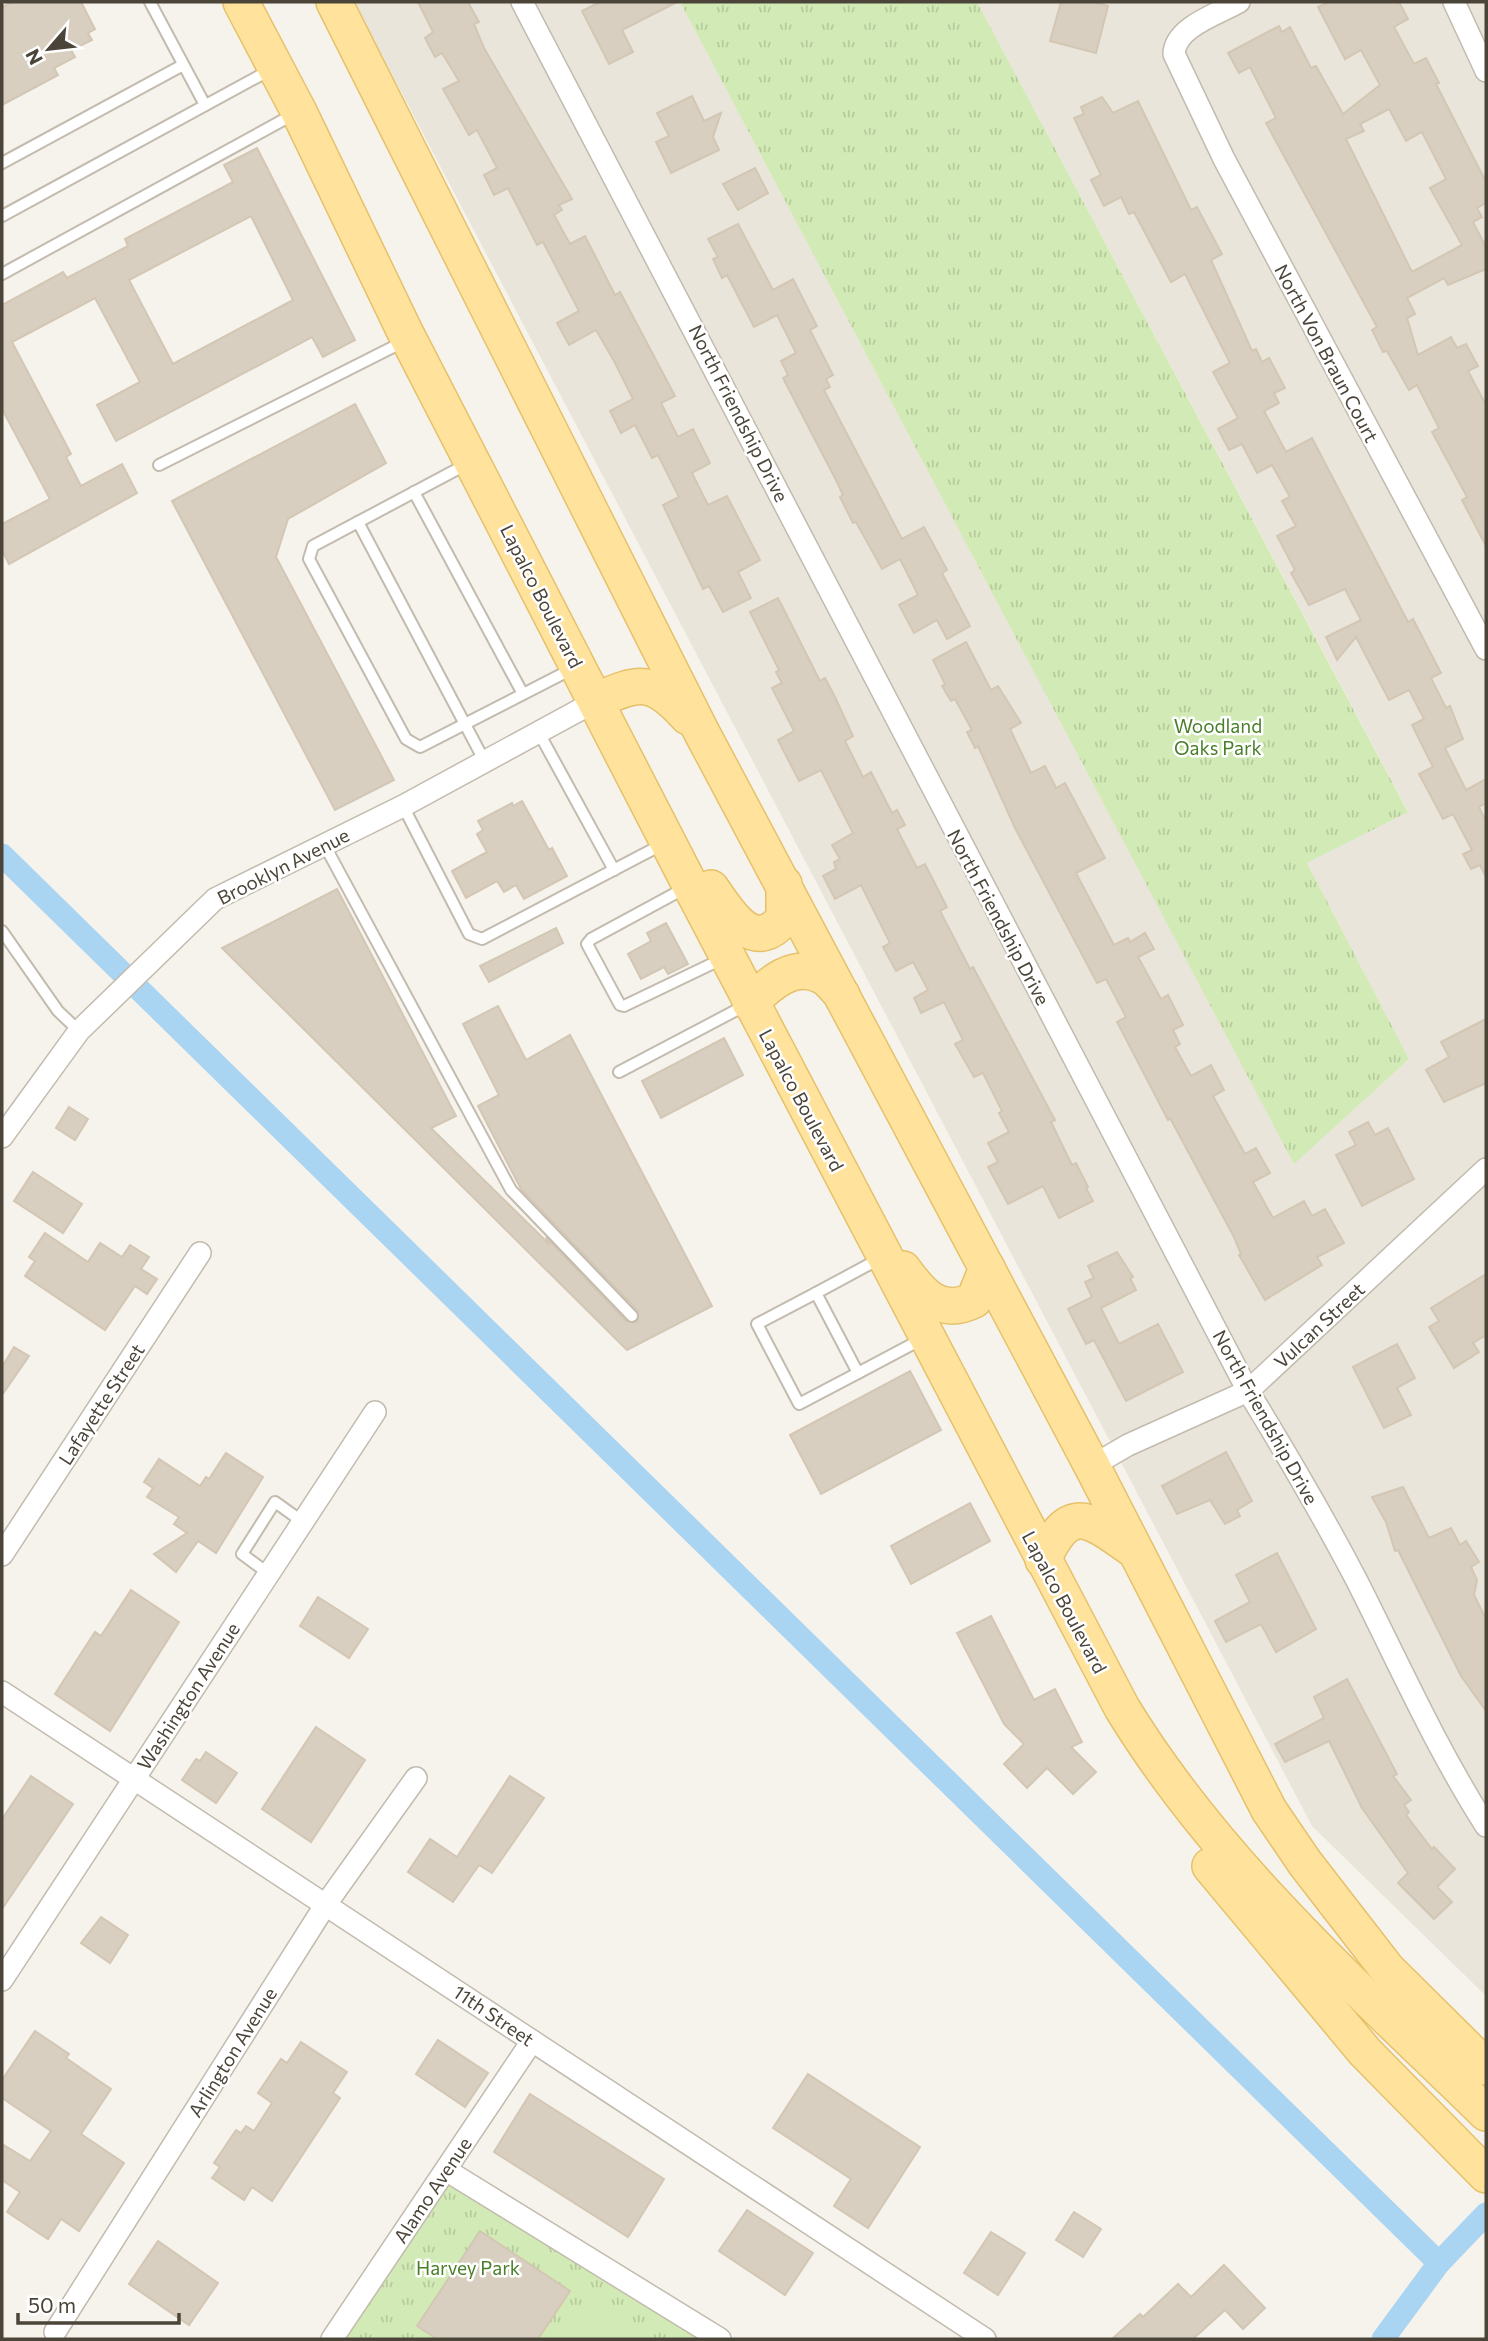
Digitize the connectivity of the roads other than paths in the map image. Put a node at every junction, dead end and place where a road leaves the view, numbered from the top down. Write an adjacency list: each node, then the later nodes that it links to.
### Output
1 (150, 2): 7 (lane)
2 (241, 2): 8 (main road, Lapalco Boulevard)
3 (334, 2): 26 (main road)
4 (522, 2): 51 (street, North Friendship Drive)
5 (1239, 2): 20 (street, North Von Braun Court)
6 (1454, 2): 9 (street)
7 (183, 65): 10 (lane); 12 (lane)
8 (276, 67): 10 (lane); 11 (main road, Lapalco Boulevard)
9 (1486, 71)
10 (205, 105): 13 (lane)
11 (299, 112): 14 (lane); 15 (main road, Lapalco Boulevard)
12 (2, 163)
13 (2, 216)
14 (2, 274)
15 (408, 339): 16 (main road, Lapalco Boulevard); 17 (lane)
16 (471, 461): 18 (lane); 21 (main road, Lapalco Boulevard)
17 (159, 465)
18 (414, 492): 19 (lane); 22 (lane)
19 (358, 522): 24 (lane); 24 (lane)
20 (1486, 649)
21 (578, 666): 22 (lane); 23 (main road, Lapalco Boulevard)
22 (523, 694): 24 (lane)
23 (596, 701): 25 (street, Brooklyn Avenue); 26 (main road); 28 (main road, Lapalco Boulevard)
24 (465, 724): 27 (lane)
25 (539, 733): 27 (street, Brooklyn Avenue); 32 (lane)
26 (702, 733): 33 (main road)
27 (485, 762): 29 (street, Brooklyn Avenue)
28 (637, 782): 30 (main road, Lapalco Boulevard); 33 (main road)
29 (403, 806): 31 (street, Brooklyn Avenue); 32 (lane)
30 (667, 842): 32 (lane); 34 (main road, Lapalco Boulevard)
31 (324, 844): 39 (street, Brooklyn Avenue); 48 (lane)
32 (614, 870)
33 (784, 884): 37 (main road)
34 (690, 886): 36 (main road, Lapalco Boulevard); 36 (lane)
35 (2, 931): 39 (lane)
36 (727, 957): 38 (main road, Lapalco Boulevard)
37 (842, 995): 38 (main road); 46 (main road)
38 (750, 1003): 40 (lane); 43 (main road, Lapalco Boulevard)
39 (79, 1031): 41 (street, Brooklyn Avenue)
40 (619, 1072)
41 (2, 1137)
42 (1486, 1169): 51 (street, Vulcan Street)
43 (859, 1209): 45 (main road, Lapalco Boulevard); 46 (main road)
44 (200, 1253): 56 (street, Lafayette Street)
45 (884, 1257): 47 (lane); 49 (main road, Lapalco Boulevard)
46 (987, 1268): 53 (main road)
47 (816, 1293): 50 (lane); 50 (lane)
48 (632, 1316)
49 (926, 1337): 50 (lane); 57 (main road, Lapalco Boulevard)
50 (858, 1373)
51 (1248, 1391): 53 (street, Vulcan Street); 63 (street, North Friendship Drive)
52 (375, 1412): 54 (street, Washington Avenue)
53 (1092, 1466): 55 (main road)
54 (303, 1522): 58 (street, Washington Avenue); 58 (lane)
55 (1133, 1550): 57 (main road); 67 (main road)
56 (2, 1555)
57 (1043, 1560): 59 (main road, Lapalco Boulevard)
58 (269, 1573): 61 (street, Washington Avenue)
59 (1097, 1663): 68 (main road, Lapalco Boulevard); 69 (main road)
60 (2, 1692): 61 (street, 11th Street)
61 (134, 1778): 64 (street, 11th Street); 65 (street, Washington Avenue)
62 (416, 1778): 64 (street, Arlington Avenue)
63 (1486, 1826)
64 (326, 1904): 66 (street, 11th Street); 71 (street, Arlington Avenue)
65 (2, 1980)
66 (532, 2041): 70 (street, Alamo Avenue); 74 (street, 11th Street)
67 (1486, 2067)
68 (1486, 2113)
69 (1482, 2169)
70 (446, 2170): 72 (street, Alamo Avenue); 73 (street)
71 (55, 2332)
72 (332, 2339)
73 (720, 2339)
74 (985, 2339)

